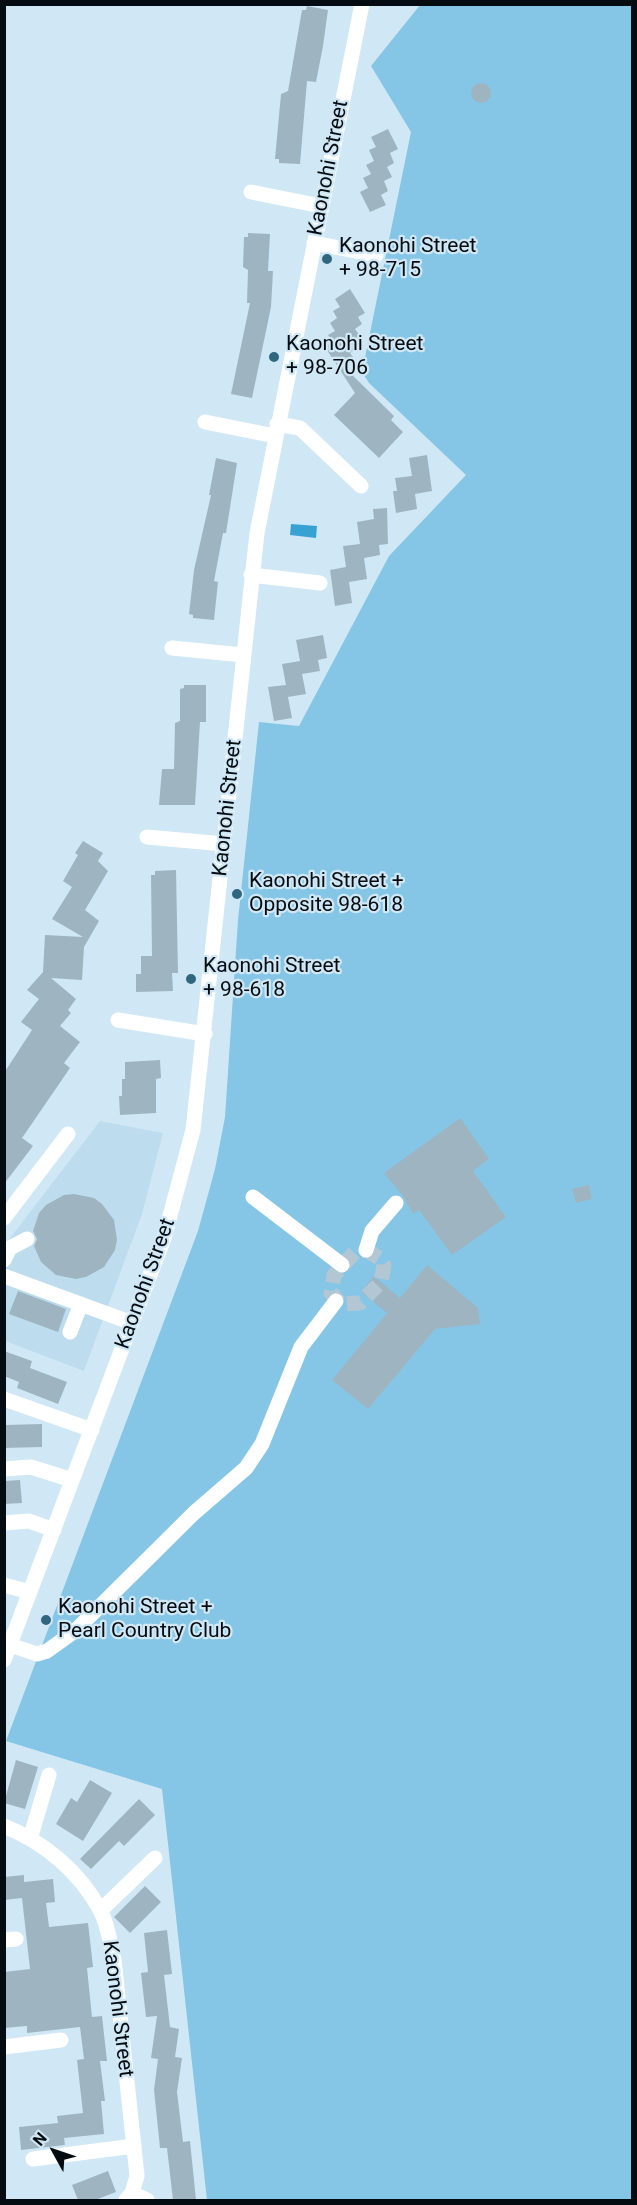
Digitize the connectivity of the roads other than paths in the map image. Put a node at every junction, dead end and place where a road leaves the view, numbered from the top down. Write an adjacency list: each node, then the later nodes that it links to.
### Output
1 (362, 4): 3 (street, Kaonohi Street)
2 (251, 192): 3 (street)
3 (321, 206): 4 (street, Kaonohi Street)
4 (314, 243): 5 (street); 7 (street, Kaonohi Street)
5 (376, 255)
6 (205, 422): 7 (street)
7 (276, 430): 8 (street); 9 (street, Kaonohi Street)
8 (361, 486)
9 (251, 575): 10 (street); 12 (street, Kaonohi Street)
10 (320, 583)
11 (172, 648): 12 (street)
12 (243, 656): 14 (street, Kaonohi Street)
13 (147, 837): 14 (street)
14 (224, 844): 16 (street, Kaonohi Street)
15 (118, 1020): 16 (street)
16 (205, 1034): 28 (street, Kaonohi Street)
17 (68, 1134): 20 (street)
18 (254, 1197): 24 (street)
19 (396, 1203): 22 (street)
20 (4, 1218)
21 (27, 1239): 23 (street)
22 (366, 1250)
23 (4, 1260)
24 (342, 1265)
25 (4, 1276): 27 (street)
26 (336, 1300): 38 (street)
27 (81, 1304): 28 (street); 29 (street)
28 (132, 1323): 31 (street, Kaonohi Street)
29 (70, 1332)
30 (4, 1399): 31 (street)
31 (92, 1430): 33 (street, Kaonohi Street)
32 (4, 1469): 33 (street)
33 (72, 1480): 35 (street, Kaonohi Street)
34 (4, 1523): 35 (street)
35 (54, 1530): 37 (street, Kaonohi Street)
36 (4, 1586): 37 (street)
37 (30, 1592): 38 (street, Kaonohi Street)
38 (7, 1644): 39 (street, Kaonohi Street)
39 (4, 1660)
40 (49, 1775): 42 (street)
41 (4, 1826): 42 (street, Kaonohi Street)
42 (30, 1839): 44 (street, Kaonohi Street)
43 (155, 1858): 44 (street)
44 (101, 1910): 47 (street, Kaonohi Street)
45 (61, 2040): 46 (street)
46 (4, 2047)
47 (134, 2146): 48 (street); 49 (street, Kaonohi Street)
48 (33, 2159)
49 (129, 2197): 50 (street)
50 (147, 2200)

